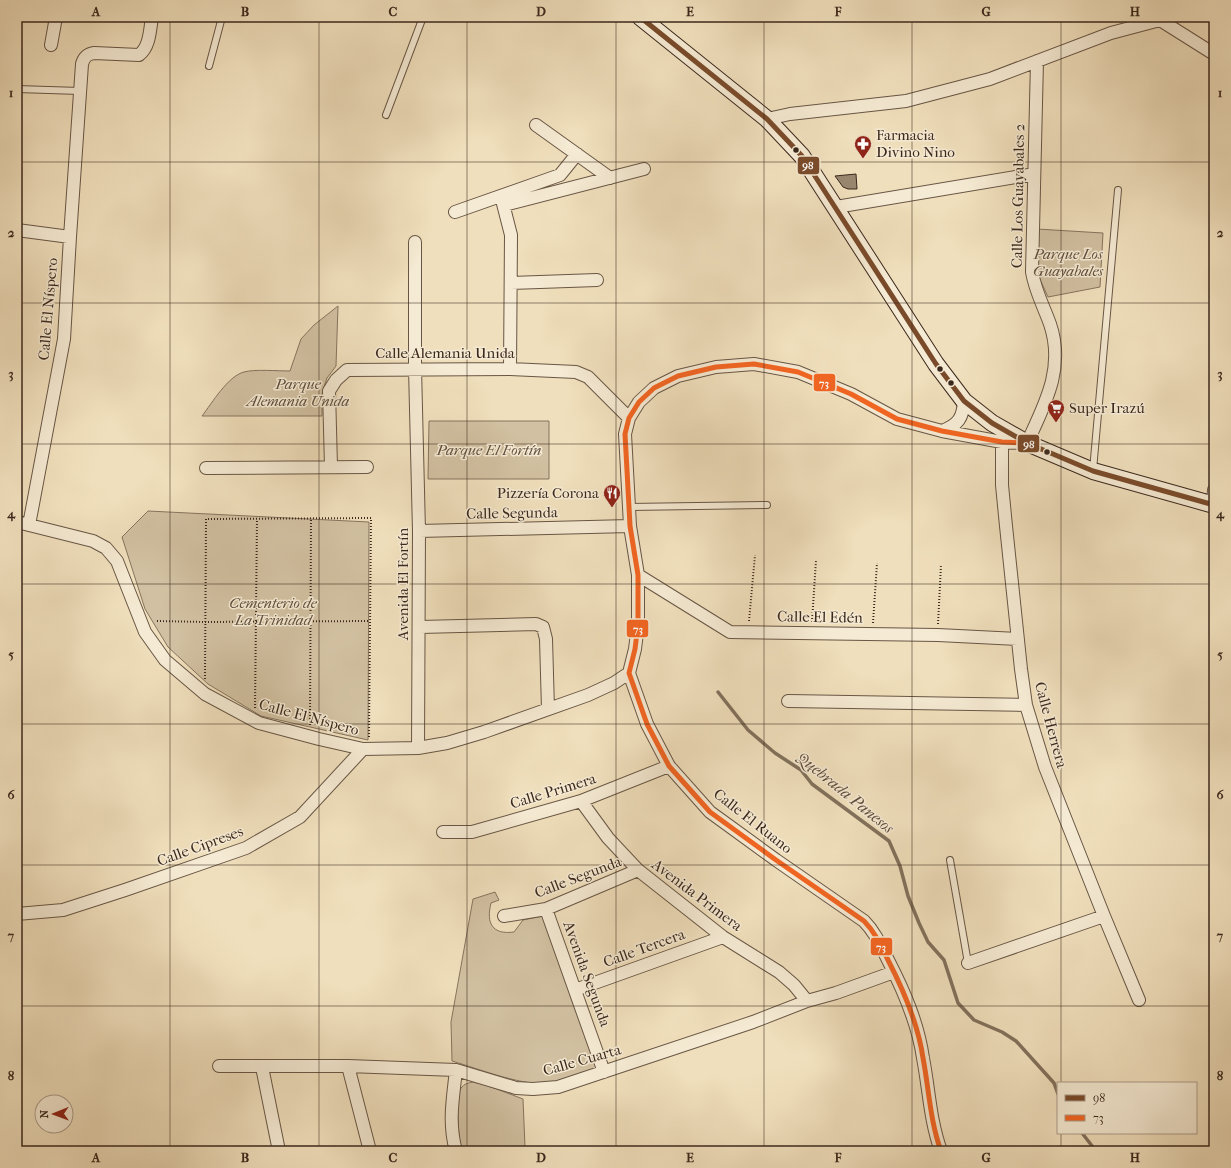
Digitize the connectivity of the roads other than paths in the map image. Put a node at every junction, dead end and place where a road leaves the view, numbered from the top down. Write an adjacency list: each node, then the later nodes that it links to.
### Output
1 (56, 17): 7 (street)
2 (152, 17): 12 (street, Calle El Níspero)
3 (222, 17): 10 (lane)
4 (423, 17): 13 (lane)
5 (644, 18): 14 (main road)
6 (1159, 19): 8 (street); 9 (street)
7 (51, 45)
8 (1214, 54)
9 (1037, 61): 14 (street); 18 (street, Calle Los Guayabales 2)
10 (209, 66)
11 (17, 89): 12 (lane)
12 (80, 91): 25 (street, Calle El Níspero)
13 (386, 115)
14 (766, 119): 22 (main road)
15 (536, 125): 16 (street)
16 (577, 154): 19 (street); 21 (street)
17 (644, 169): 19 (street)
18 (1034, 174): 22 (street); 35 (street, Calle Los Guayabales 2)
19 (610, 178): 21 (street)
20 (1118, 190): 39 (lane)
21 (502, 200): 23 (street); 28 (street)
22 (836, 207): 31 (main road)
23 (455, 212)
24 (17, 230): 25 (street)
25 (70, 237): 43 (street, Calle El Níspero)
26 (415, 242): 29 (street)
27 (597, 280): 28 (street)
28 (511, 283): 30 (street)
29 (415, 368): 30 (street, Calle Alemania Unida); 36 (street, Calle Alemania Unida); 45 (street, Avenida El Fortín)
30 (510, 369): 32 (street, Calle Alemania Unida)
31 (964, 401): 33 (street); 35 (main road)
32 (629, 418): 33 (street); 42 (street)
33 (942, 431): 34 (street)
34 (1002, 442): 35 (street); 48 (street, Calle Herrera)
35 (1027, 443): 39 (main road)
36 (331, 467): 37 (street); 38 (street)
37 (367, 467)
38 (206, 468)
39 (1093, 471): 40 (main road)
40 (1214, 500)
41 (767, 506): 42 (lane)
42 (628, 507): 44 (street)
43 (23, 524): 53 (street, Calle El Níspero)
44 (630, 526): 45 (street, Calle Segunda); 46 (street)
45 (420, 531): 47 (street, Avenida El Fortín)
46 (638, 575): 48 (street, Calle El Edén); 49 (street)
47 (420, 628): 52 (street); 54 (street, Avenida El Fortín)
48 (1018, 639): 51 (street, Calle Herrera)
49 (629, 673): 52 (street, Calle El Níspero); 55 (street, Calle El Ruano)
50 (788, 701): 51 (street)
51 (1026, 706): 63 (street, Calle Herrera)
52 (548, 709): 54 (street, Calle El Níspero)
53 (366, 748): 54 (street, Calle El Níspero); 61 (street, Calle Cipreses)
54 (418, 748)
55 (669, 766): 56 (street, Calle Primera); 66 (street, Calle El Ruano)
56 (582, 801): 57 (street, Calle Primera); 59 (street, Avenida Primera)
57 (443, 832)
58 (950, 860): 65 (lane)
59 (638, 870): 60 (street, Calle Segunda); 64 (street, Avenida Primera)
60 (546, 908): 62 (street, Calle Segunda); 67 (street, Avenida Segunda)
61 (17, 914)
62 (504, 916)
63 (1104, 916): 65 (street); 68 (street, Calle Herrera)
64 (723, 936): 67 (street, Calle Tercera); 69 (street, Avenida Primera)
65 (968, 963)
66 (894, 972): 69 (street, Calle Cuarta); 78 (street, Calle El Ruano)
67 (575, 990): 74 (street, Avenida Segunda)
68 (1139, 1000)
69 (807, 1001): 74 (street, Calle Cuarta)
70 (219, 1066): 72 (street, Calle Cuarta)
71 (348, 1066): 72 (street, Calle Cuarta); 73 (street, Calle Cuarta); 76 (street)
72 (262, 1067): 75 (street)
73 (456, 1070): 74 (street, Calle Cuarta); 77 (street)
74 (604, 1072)
75 (279, 1151)
76 (370, 1151)
77 (456, 1151)
78 (942, 1151)

